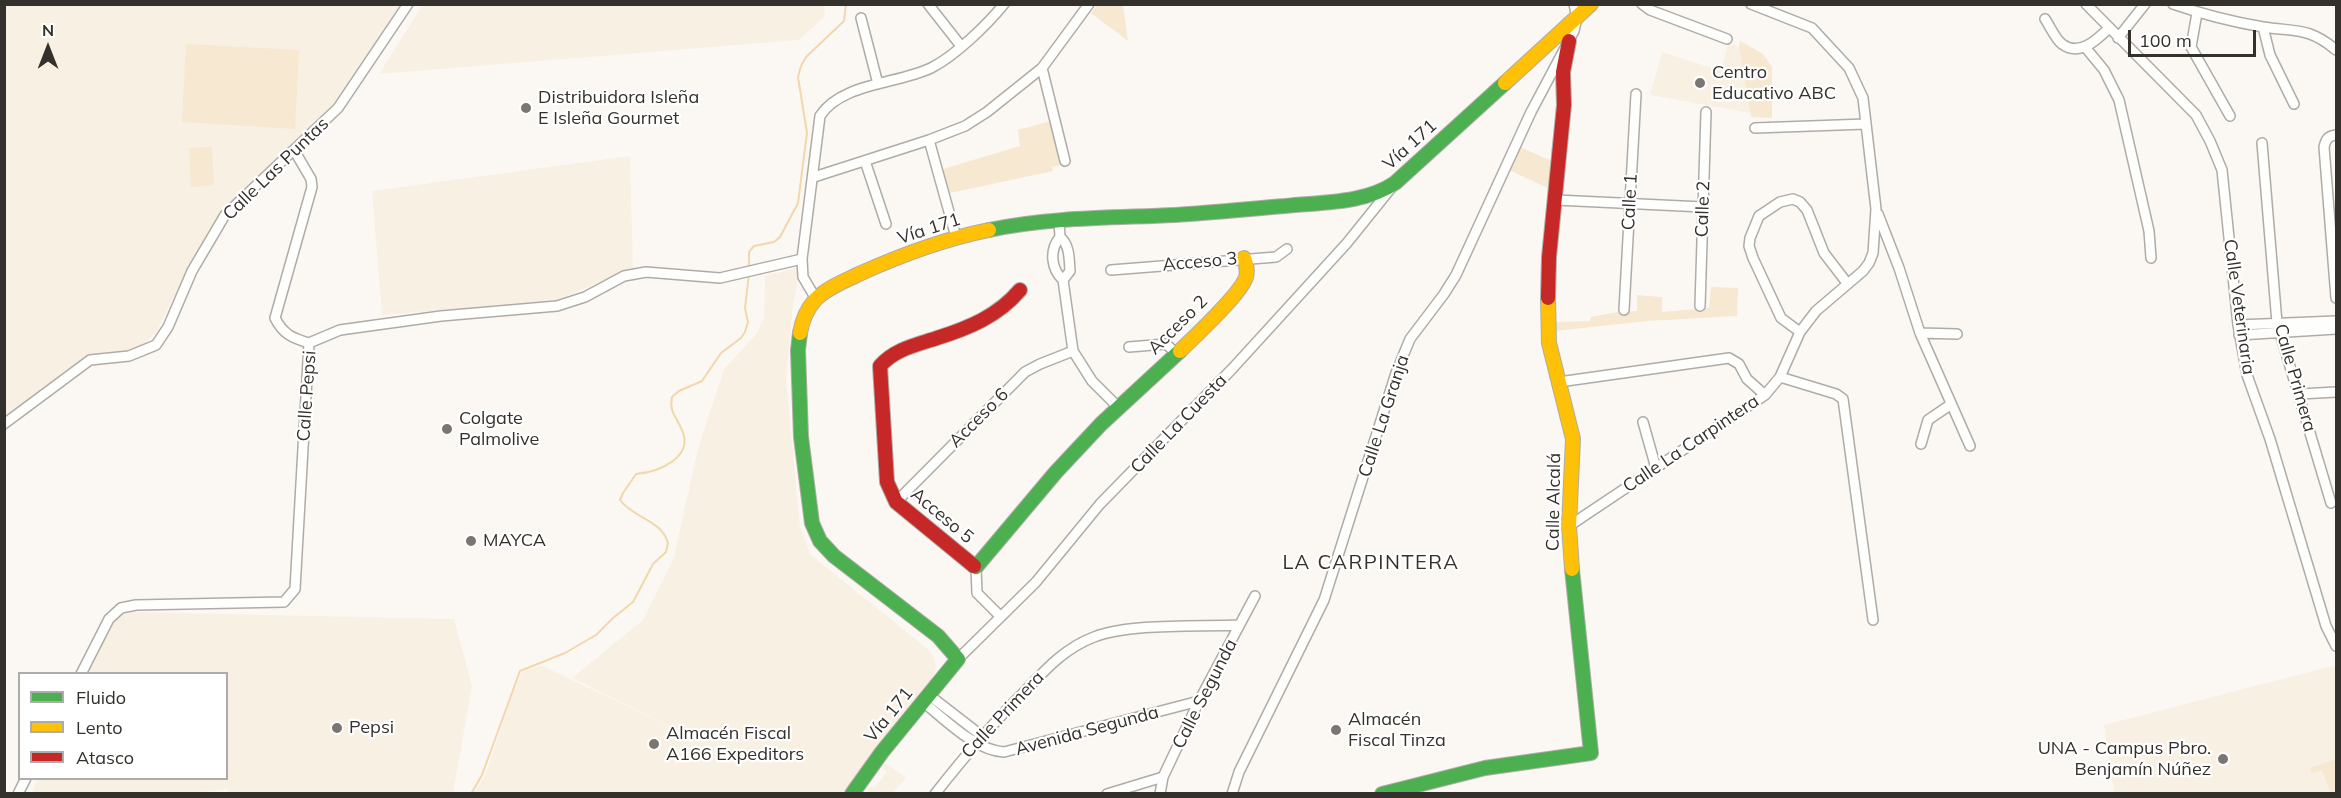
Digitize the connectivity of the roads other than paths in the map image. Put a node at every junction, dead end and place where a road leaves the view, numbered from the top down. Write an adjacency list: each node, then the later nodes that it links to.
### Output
1 (408, 4): 36 (street, Calle Las Puntas)
2 (928, 4): 20 (street)
3 (1004, 4): 20 (street)
4 (1089, 4): 23 (street)
5 (1591, 4): 11 (street, Vía 171)
6 (1642, 4): 18 (street)
7 (1751, 4): 31 (street, Calle La Carpintera)
8 (2086, 4): 16 (street, Calle Veterinaria)
9 (2145, 4): 17 (street)
10 (2173, 4): 12 (street)
11 (1575, 11): 19 (street, Calle La Granja); 40 (street, Vía 171)
12 (2198, 13): 15 (street); 30 (street)
13 (861, 18): 25 (street)
14 (2045, 19): 21 (street)
15 (2263, 27): 22 (street); 28 (street)
16 (2109, 28): 17 (street, Calle Veterinaria); 21 (street)
17 (2118, 38): 64 (street, Calle Veterinaria)
18 (1727, 39)
19 (1569, 41): 24 (street, Calle La Granja); 26 (street, Calle Alcalá)
20 (961, 46): 25 (street)
21 (2085, 47): 51 (street)
22 (2337, 50)
23 (1042, 69): 34 (street); 38 (street)
24 (1546, 83): 26 (street); 105 (street, Calle La Granja)
25 (878, 84): 39 (street)
26 (1564, 90): 41 (street, Calle Alcalá)
27 (1636, 94): 42 (street, Calle 1)
28 (2294, 104)
29 (1706, 112): 43 (street, Calle 2)
30 (2230, 116)
31 (1866, 124): 32 (street); 44 (street, Calle La Carpintera)
32 (1755, 128)
33 (2337, 135): 57 (street)
34 (929, 140): 37 (street); 47 (street)
35 (2262, 143): 62 (street, Calle Primera)
36 (294, 150): 68 (street); 80 (street, Calle Las Puntas)
37 (865, 161): 39 (street); 46 (street)
38 (1065, 161)
39 (813, 177): 52 (street)
40 (1395, 183): 45 (street, Vía 171); 89 (street, Calle La Cuesta)
41 (1556, 200): 42 (street); 73 (street, Calle Alcalá)
42 (1630, 204): 43 (street); 60 (street, Calle 1)
43 (1703, 207): 59 (street, Calle 2)
44 (1876, 209): 55 (street, Calle La Carpintera); 66 (street)
45 (1059, 220): 47 (street, Vía 171); 48 (street)
46 (886, 224)
47 (956, 237): 58 (street, Vía 171)
48 (1060, 237): 54 (street); 54 (street)
49 (1287, 249): 50 (street, Acceso 3)
50 (1244, 258): 53 (street, Acceso 3); 71 (street, Acceso 2)
51 (2151, 258)
52 (802, 259): 58 (street); 68 (street, Calle Pepsi)
53 (1112, 270)
54 (1063, 280): 70 (street)
55 (1847, 283): 65 (street, Calle La Carpintera); 65 (street)
56 (1020, 290): 84 (street, Acceso 5)
57 (2337, 298)
58 (816, 299): 93 (street, Vía 171)
59 (1700, 306)
60 (1624, 310)
61 (2337, 321): 62 (street)
62 (2279, 327): 63 (street); 64 (street); 75 (street, Calle Primera)
63 (2337, 329)
64 (2239, 330): 92 (street, Calle Veterinaria)
65 (1800, 332): 72 (street, Calle La Carpintera)
66 (1920, 333): 67 (street); 77 (street)
67 (1957, 334)
68 (309, 343): 94 (street, Calle Pepsi)
69 (1129, 346): 71 (street)
70 (1073, 351): 78 (street); 84 (street, Acceso 6)
71 (1177, 354): 78 (street, Acceso 2)
72 (1780, 377): 76 (street, Calle La Carpintera); 90 (street)
73 (1559, 382): 76 (street); 86 (street, Calle Alcalá)
74 (2337, 392): 75 (street)
75 (2300, 394): 85 (street, Calle Primera)
76 (1765, 395): 83 (street, Calle La Carpintera)
77 (1950, 405): 81 (street); 82 (street)
78 (1119, 407): 87 (street, Acceso 5)
79 (1643, 422): 83 (street)
80 (4, 424)
81 (1921, 444)
82 (1970, 446)
83 (1656, 468): 86 (street, Calle La Carpintera)
84 (896, 502): 87 (street, Acceso 5)
85 (2331, 503)
86 (1569, 526): 106 (street, Calle Alcalá)
87 (976, 567): 89 (street)
88 (1255, 596): 91 (street, Calle Segunda)
89 (1000, 616): 93 (street, Calle La Cuesta)
90 (1873, 621)
91 (1239, 625): 96 (street, Calle Segunda); 97 (street, Calle Primera)
92 (2337, 646)
93 (958, 659): 95 (street, Vía 171)
94 (82, 672)
95 (926, 698): 97 (street); 101 (street, Vía 171)
96 (1199, 701): 97 (street, Avenida Segunda); 98 (street, Calle Segunda)
97 (979, 740): 102 (street, Calle Primera)
98 (1163, 777): 103 (street); 104 (street, Calle Segunda)
99 (25, 780): 100 (street)
100 (18, 794)
101 (852, 794)
102 (936, 794)
103 (1107, 794)
104 (1160, 794)
105 (1232, 794)
106 (1382, 794)

